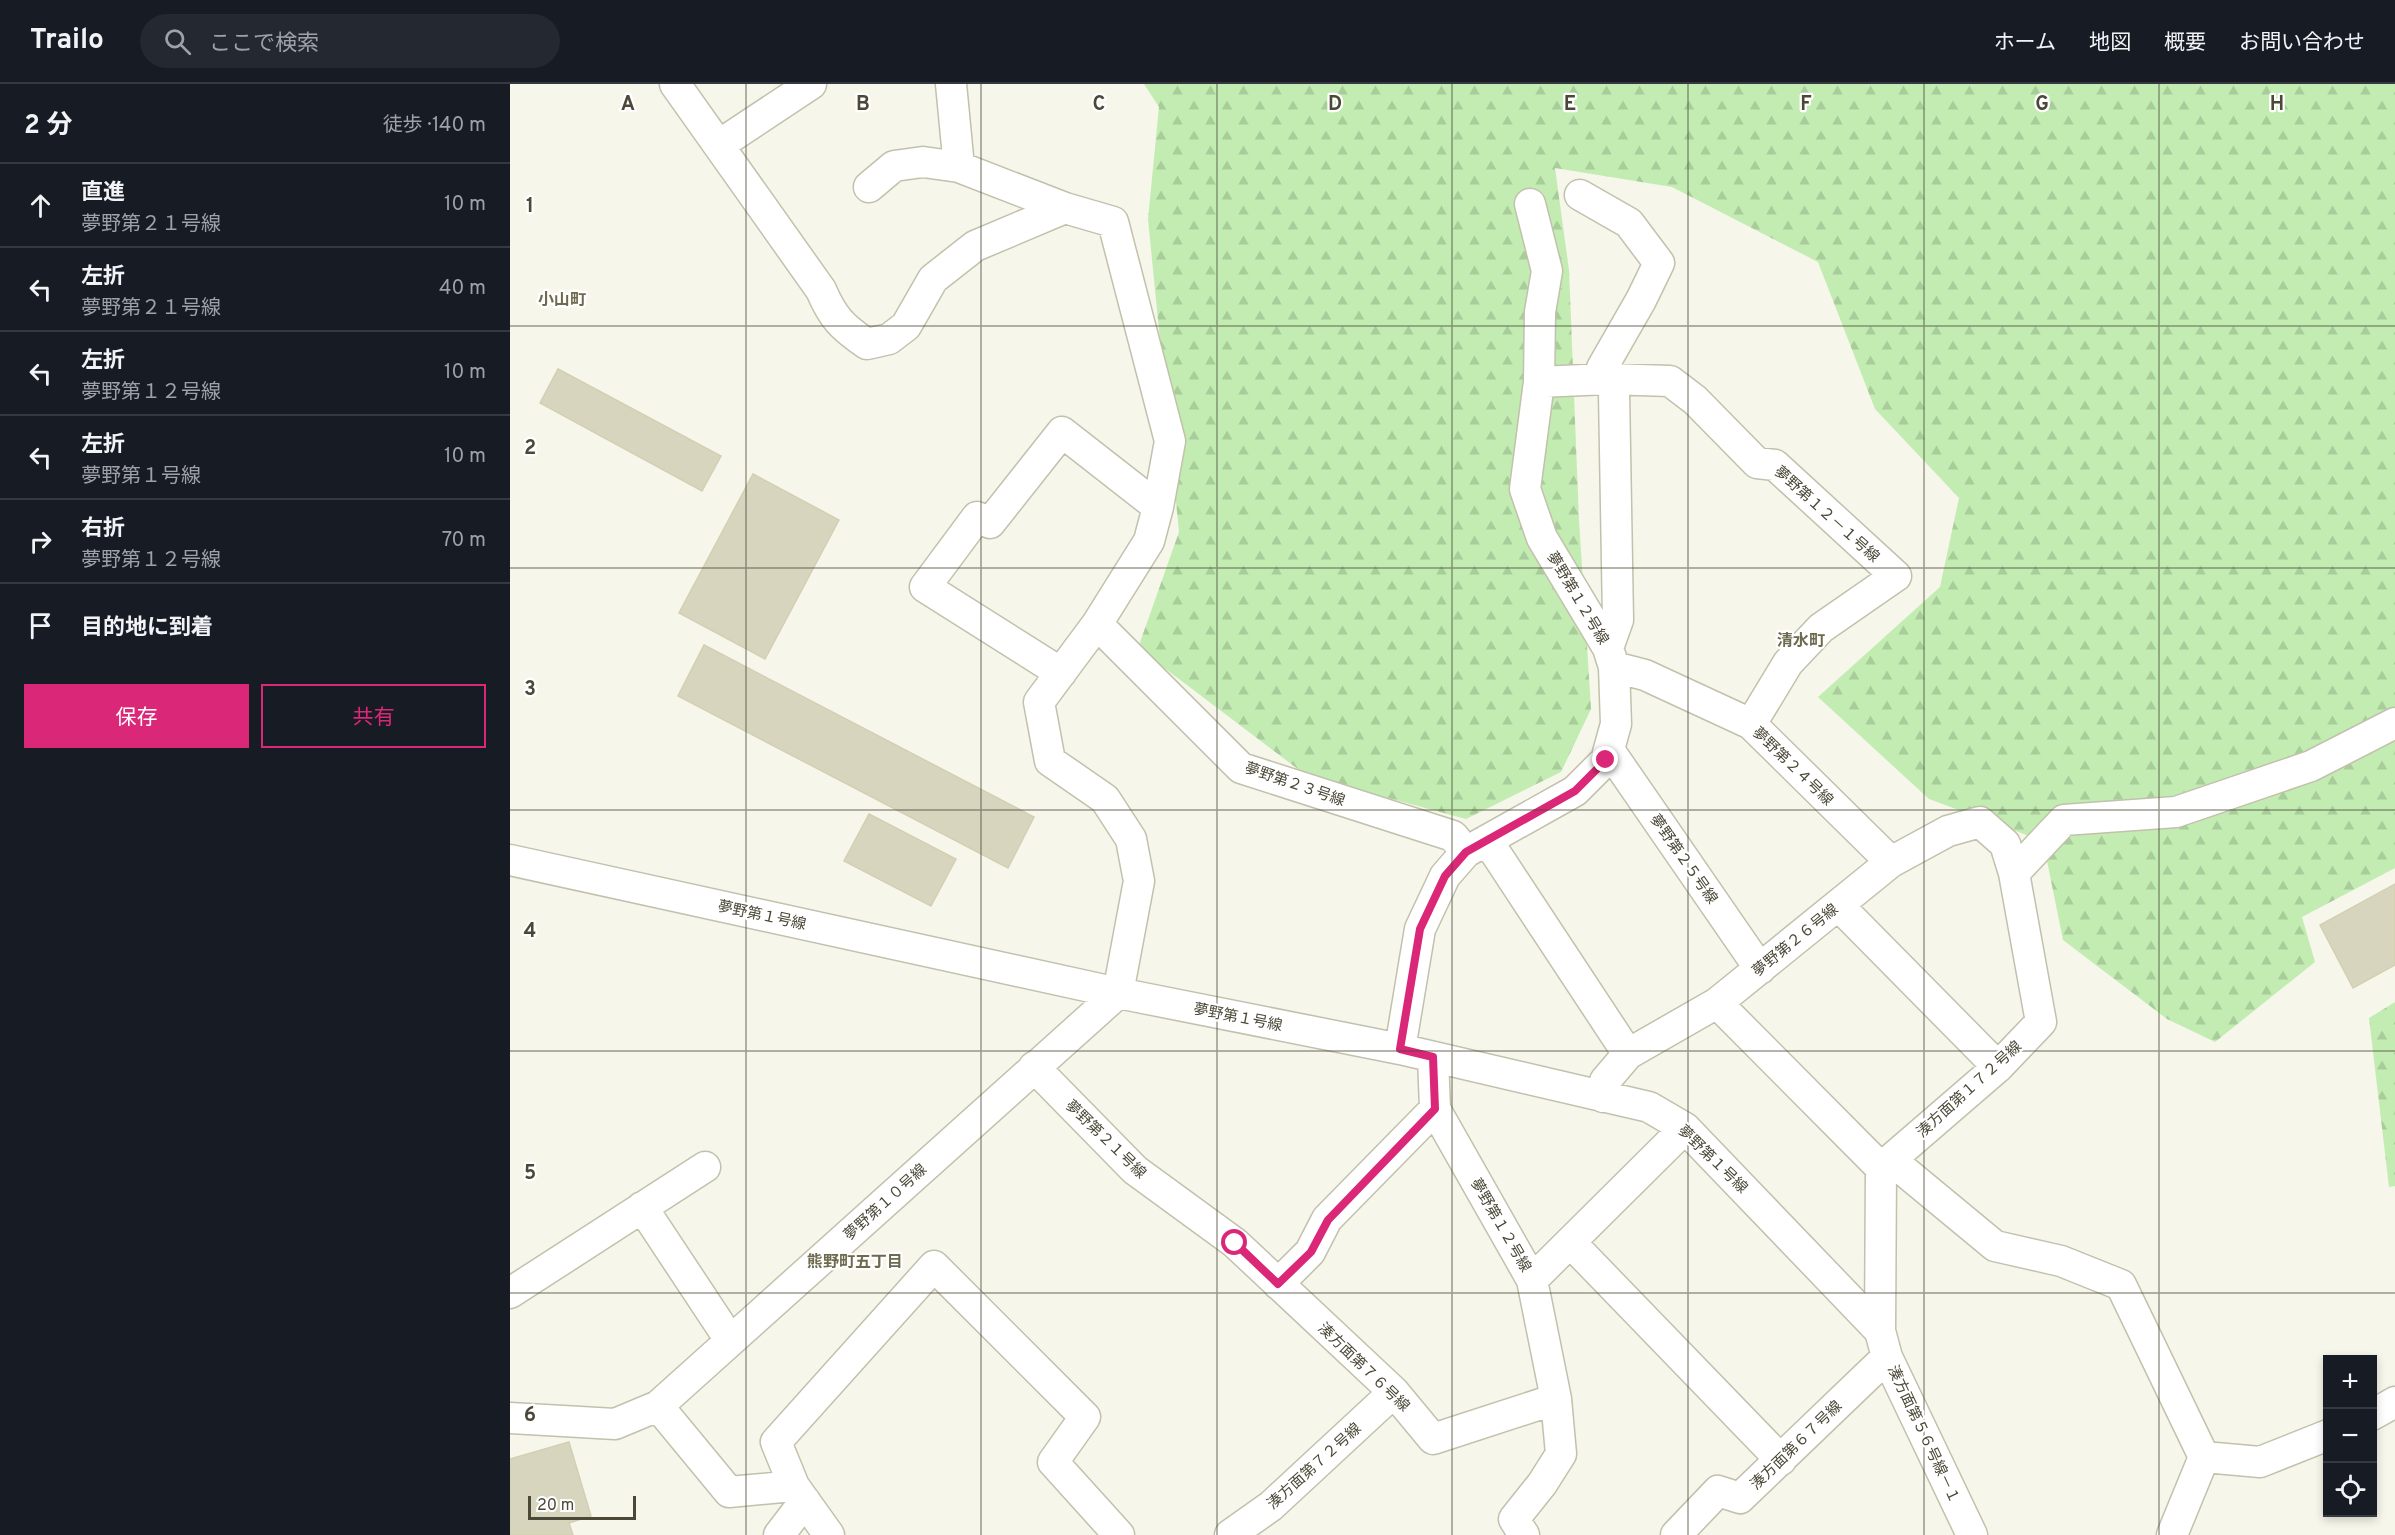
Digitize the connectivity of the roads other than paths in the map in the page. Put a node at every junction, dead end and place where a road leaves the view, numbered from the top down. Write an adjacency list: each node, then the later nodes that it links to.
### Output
1 (675, 84): 4 (street)
2 (811, 84): 4 (street)
3 (951, 84): 5 (street)
4 (719, 145): 9 (street)
5 (958, 167): 6 (street); 9 (street)
6 (869, 187)
7 (1580, 195): 10 (street)
8 (1530, 204): 11 (street, 夢野第１２号線)
9 (1065, 208): 12 (street)
10 (1607, 379): 11 (street, 夢野第１２－１号線); 14 (street); 17 (street, 夢野第１２－１号線)
11 (1539, 382): 14 (street, 夢野第１２号線)
12 (1158, 507): 13 (street); 15 (street)
13 (1097, 624): 15 (street); 20 (street, 夢野第２３号線)
14 (1611, 658): 17 (street, 夢野第２４号線); 18 (street, 夢野第１２号線)
15 (1060, 673): 26 (street)
16 (2395, 723): 23 (street)
17 (1751, 724): 22 (street, 夢野第２４号線)
18 (1609, 750): 20 (street, 夢野第１２号線); 25 (street, 夢野第２５号線)
19 (2004, 844): 22 (street, 夢野第２６号線); 23 (street, 湊方面第１７２号線)
20 (1477, 846): 28 (street, 夢野第１２号線); 29 (street, 夢野第２３号線)
21 (510, 860): 26 (street, 夢野第１号線)
22 (1891, 862): 24 (street, 夢野第２６号線)
23 (2014, 873): 32 (street, 湊方面第１７２号線)
24 (1838, 905): 25 (street, 夢野第２６号線); 32 (street)
25 (1760, 969): 27 (street, 夢野第２６号線)
26 (1118, 993): 28 (street, 夢野第１号線); 31 (street, 夢野第１０号線)
27 (1717, 1004): 29 (street, 夢野第２６号線); 36 (street)
28 (1400, 1049): 30 (street, 夢野第１号線)
29 (1628, 1054): 33 (street, 夢野第２６号線)
30 (1433, 1057): 33 (street, 夢野第１号線); 34 (street, 夢野第１２号線)
31 (1034, 1067): 41 (street, 夢野第２１号線); 43 (street, 夢野第１０号線)
32 (1998, 1067): 36 (street, 湊方面第１７２号線)
33 (1603, 1097): 35 (street, 夢野第１号線)
34 (1435, 1109): 40 (street, 夢野第１２号線); 41 (street)
35 (1685, 1128): 39 (street); 44 (street, 夢野第１号線)
36 (1886, 1164): 44 (street); 52 (street)
37 (705, 1167): 38 (street)
38 (642, 1207): 42 (street); 43 (street)
39 (1570, 1242): 40 (street); 53 (street)
40 (1532, 1280): 46 (street, 夢野第１２号線)
41 (1278, 1284): 45 (street, 湊方面第７６号線)
42 (510, 1293)
43 (730, 1340): 48 (street, 夢野第１０号線)
44 (1884, 1344): 53 (street, 湊方面第６７号線); 61 (street, 湊方面第５６号線－１)
45 (1394, 1392): 46 (street, 湊方面第７６号線); 58 (street, 湊方面第７２号線)
46 (1556, 1399): 59 (street, 夢野第１２号線)
47 (2395, 1402): 49 (street)
48 (658, 1406): 50 (street, 夢野第１０号線); 54 (street)
49 (2377, 1413)
50 (510, 1418)
51 (2323, 1437): 52 (street)
52 (2204, 1456): 62 (street)
53 (1781, 1460): 60 (street, 湊方面第６７号線)
54 (799, 1494): 55 (street); 56 (street); 57 (street)
55 (779, 1535)
56 (829, 1535)
57 (1119, 1535)
58 (1230, 1535)
59 (1524, 1535)
60 (1676, 1535)
61 (1972, 1535)
62 (2172, 1535)

